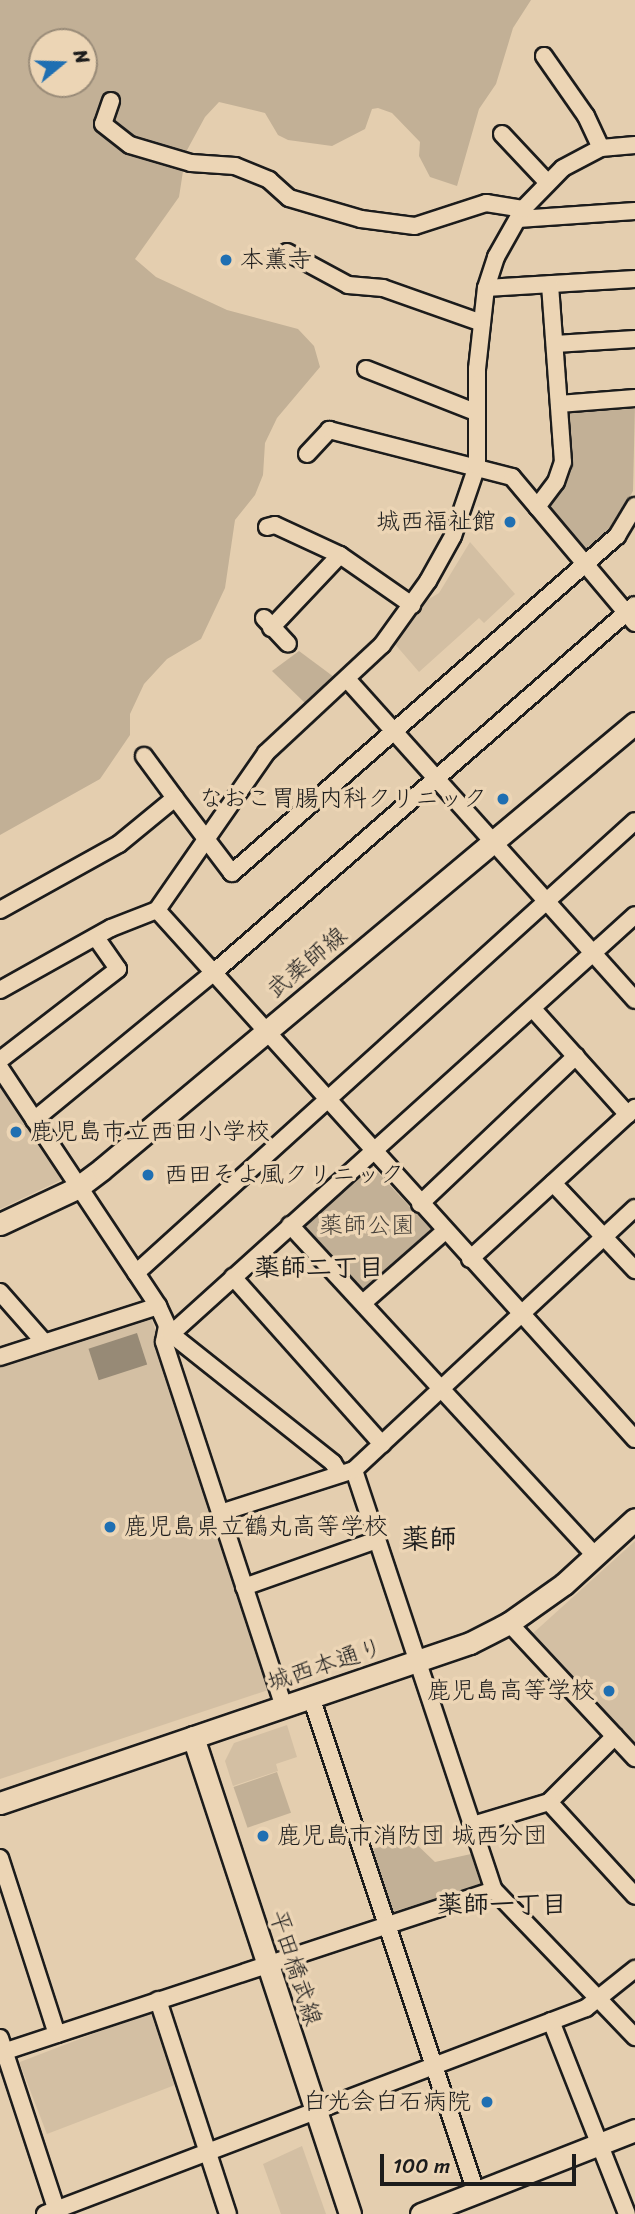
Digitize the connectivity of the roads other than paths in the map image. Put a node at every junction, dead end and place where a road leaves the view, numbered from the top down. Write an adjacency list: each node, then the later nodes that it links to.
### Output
1 (544, 56): 5 (street)
2 (111, 101): 8 (street)
3 (502, 134): 6 (street)
4 (635, 145): 5 (street)
5 (601, 148): 6 (street)
6 (547, 182): 8 (street)
7 (635, 211): 8 (street)
8 (521, 214): 12 (street)
9 (287, 251): 13 (street)
10 (635, 279): 11 (street)
11 (550, 284): 12 (street); 15 (street)
12 (486, 288): 13 (street)
13 (482, 323): 19 (street)
14 (635, 339): 15 (street)
15 (555, 344): 18 (street)
16 (366, 369): 19 (street)
17 (635, 398): 18 (street)
18 (559, 404): 23 (street)
19 (475, 412): 21 (street)
20 (307, 454): 21 (street)
21 (477, 466): 23 (street); 27 (street)
22 (635, 506): 26 (street)
23 (537, 507): 26 (street)
24 (267, 527): 25 (street)
25 (340, 555): 27 (street); 29 (street)
26 (585, 564): 28 (street); 32 (street)
27 (412, 605): 30 (street)
28 (632, 614): 34 (street)
29 (288, 644)
30 (347, 679): 32 (street); 37 (street)
31 (635, 723): 38 (street, 武薬師線)
32 (394, 732): 34 (street); 37 (street)
33 (144, 755): 35 (street)
34 (436, 778): 38 (street); 45 (street)
35 (175, 798): 37 (street); 40 (street)
36 (635, 821): 39 (street)
37 (205, 842): 41 (street)
38 (492, 842): 39 (street); 49 (street, 武薬師線)
39 (546, 901): 44 (street); 53 (street)
40 (0, 910)
41 (157, 910): 43 (street); 45 (street)
42 (635, 915): 44 (street)
43 (96, 938): 46 (street); 51 (street)
44 (593, 953): 47 (street); 48 (street)
45 (212, 974): 49 (street); 55 (street)
46 (0, 990)
47 (635, 999)
48 (533, 1009): 50 (street); 56 (street)
49 (264, 1034): 53 (street); 58 (street, 武薬師線)
50 (576, 1056): 54 (street); 59 (street)
51 (0, 1060)
52 (0, 1068): 55 (street)
53 (326, 1101): 56 (street); 67 (street)
54 (632, 1111): 57 (street)
55 (34, 1120): 58 (street)
56 (372, 1152): 59 (street); 62 (street)
57 (553, 1183): 64 (street); 65 (street)
58 (77, 1188): 61 (street, 武薬師線); 67 (street)
59 (421, 1204): 63 (street)
60 (635, 1208): 64 (street)
61 (0, 1224)
62 (290, 1225): 68 (street); 70 (street)
63 (444, 1231): 65 (street); 70 (street)
64 (605, 1236): 66 (street); 72 (street)
65 (470, 1259): 72 (street)
66 (635, 1270)
67 (136, 1273): 71 (street)
68 (233, 1277): 73 (street); 78 (street)
69 (0, 1292): 74 (street)
70 (363, 1303): 76 (street)
71 (158, 1306): 73 (street); 74 (street)
72 (520, 1315): 76 (street); 77 (street)
73 (169, 1330): 79 (street); 80 (street)
74 (44, 1342): 75 (street)
75 (0, 1357)
76 (440, 1387): 78 (street); 83 (street)
77 (635, 1439)
78 (382, 1444): 79 (street)
79 (347, 1472): 80 (street); 82 (street)
80 (220, 1513): 84 (street)
81 (635, 1519): 83 (street, 城西本通り)
82 (377, 1540): 84 (street); 86 (street)
83 (595, 1556): 85 (street, 城西本通り)
84 (244, 1587): 88 (street)
85 (509, 1623): 86 (street, 城西本通り); 89 (street)
86 (419, 1662): 87 (street, 城西本通り); 94 (street)
87 (311, 1697): 88 (street, 城西本通り); 98 (street)
88 (284, 1706): 90 (street, 城西本通り)
89 (615, 1736): 91 (street); 92 (street)
90 (192, 1737): 93 (street, 城西本通り); 99 (street, 平田橋武線)
91 (635, 1758)
92 (549, 1802): 94 (street); 97 (street)
93 (0, 1803)
94 (473, 1825): 96 (street)
95 (0, 1858): 104 (street)
96 (494, 1890): 98 (street); 102 (street)
97 (635, 1896)
98 (388, 1926): 99 (street); 107 (street)
99 (265, 1966): 101 (street); 108 (street, 平田橋武線)
100 (635, 1969): 102 (street)
101 (158, 2000): 104 (street); 111 (street)
102 (600, 2000): 103 (street); 105 (street)
103 (551, 2021): 107 (street); 110 (street)
104 (57, 2034): 106 (street)
105 (635, 2037)
106 (2, 2047): 113 (street)
107 (433, 2064): 108 (street); 112 (street)
108 (315, 2109): 111 (street); 115 (street, 平田橋武線)
109 (635, 2130): 110 (street)
110 (599, 2144): 112 (street); 117 (street)
111 (207, 2152): 113 (street); 114 (street)
112 (476, 2192): 116 (street)
113 (53, 2213)
114 (228, 2214)
115 (350, 2214)
116 (421, 2214)
117 (627, 2214)

